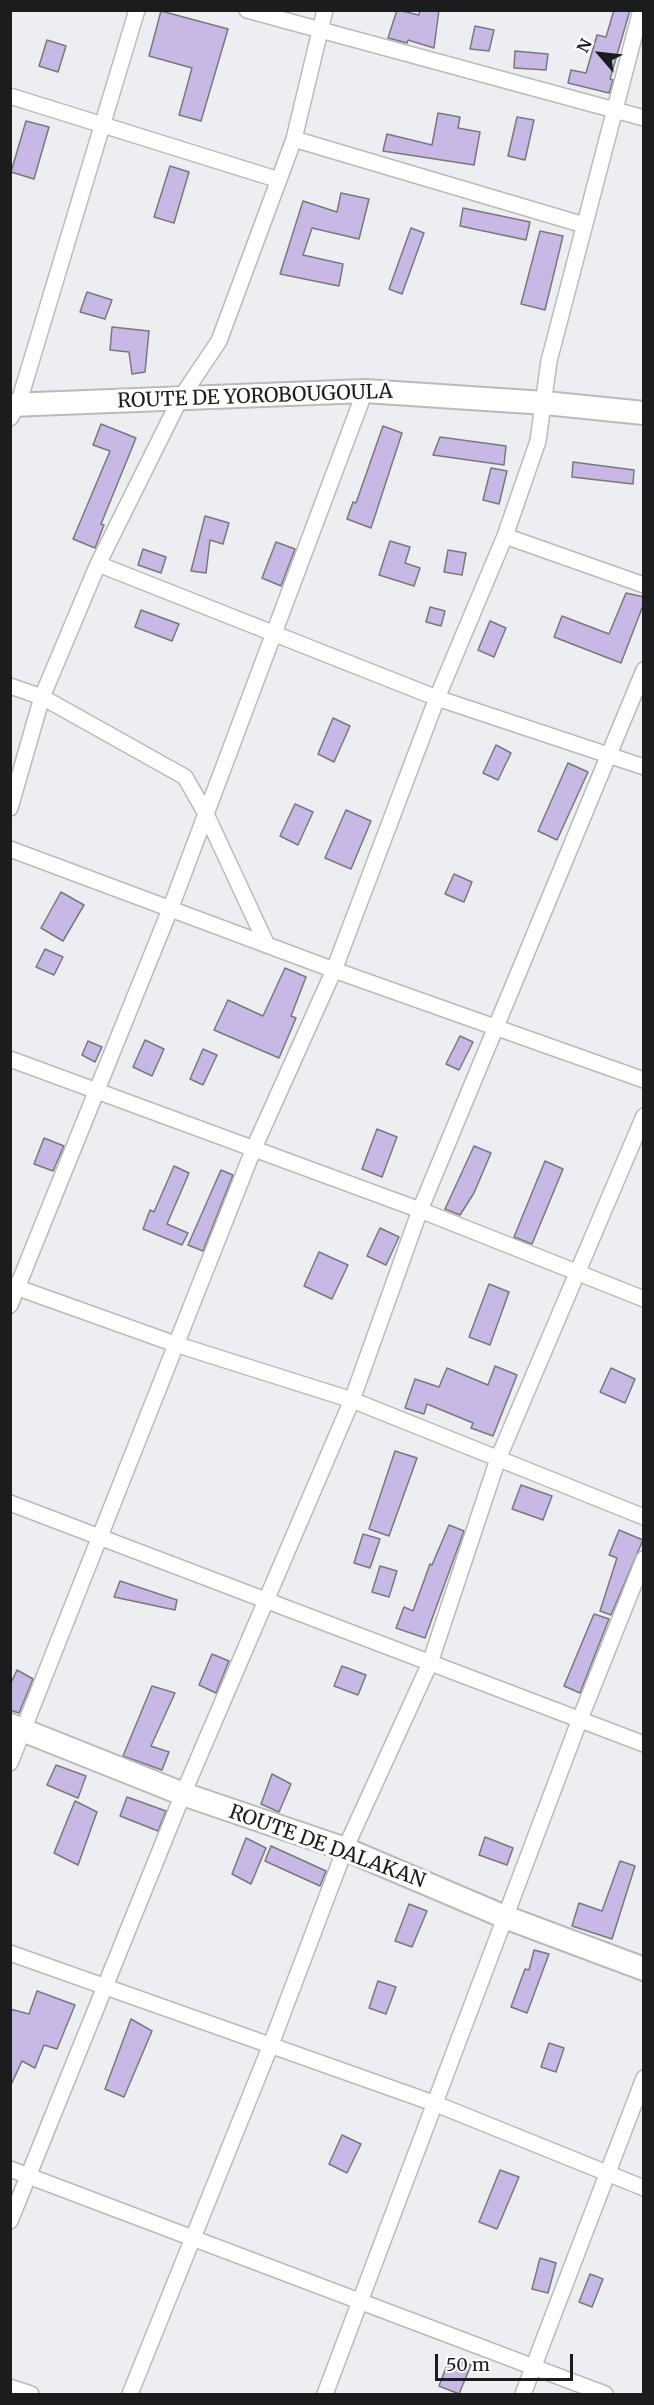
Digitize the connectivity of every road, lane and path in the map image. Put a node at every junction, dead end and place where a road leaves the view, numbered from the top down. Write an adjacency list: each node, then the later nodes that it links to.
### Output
1 (137, 10): 9 (street)
2 (246, 10): 5 (street)
3 (325, 10): 5 (street)
4 (641, 10): 7 (street)
5 (320, 31): 7 (street); 10 (street)
6 (10, 96): 9 (street)
7 (614, 111): 8 (street); 12 (street)
8 (644, 118)
9 (102, 124): 11 (street); 16 (street)
10 (294, 139): 11 (street); 12 (street)
11 (279, 180): 14 (street)
12 (584, 225): 15 (street)
13 (365, 391): 14 (street, ROUTE DE YOROBOUGOULA); 15 (street, ROUTE DE YOROBOUGOULA); 21 (street)
14 (180, 399): 16 (street, ROUTE DE YOROBOUGOULA); 19 (street)
15 (545, 403): 17 (street, ROUTE DE YOROBOUGOULA); 18 (street)
16 (13, 409)
17 (644, 413)
18 (505, 536): 20 (street); 25 (street)
19 (98, 564): 21 (street); 24 (street)
20 (644, 585)
21 (271, 634): 25 (street); 29 (street)
22 (644, 670): 26 (street)
23 (10, 686): 24 (street)
24 (42, 698): 28 (street); 29 (street)
25 (437, 698): 26 (street); 33 (street)
26 (608, 754): 27 (street); 34 (street)
27 (644, 767)
28 (10, 808)
29 (206, 814): 31 (street); 32 (street)
30 (10, 849): 31 (street)
31 (171, 908): 32 (street); 37 (street)
32 (266, 943): 33 (street)
33 (334, 970): 34 (street); 39 (street)
34 (495, 1026): 36 (street); 40 (street)
35 (10, 1059): 37 (street)
36 (644, 1080)
37 (96, 1092): 39 (street); 42 (street)
38 (644, 1116): 41 (street)
39 (254, 1148): 40 (street); 45 (street)
40 (420, 1210): 41 (street); 46 (street)
41 (577, 1271): 43 (street); 47 (street)
42 (14, 1286): 44 (street); 45 (street)
43 (644, 1299)
44 (10, 1305)
45 (176, 1344): 46 (street); 50 (street)
46 (352, 1400): 47 (street); 52 (street)
47 (498, 1459): 49 (street); 53 (street)
48 (10, 1503): 50 (street)
49 (644, 1517)
50 (99, 1537): 52 (street); 55 (street)
51 (644, 1559): 54 (street)
52 (267, 1602): 53 (street); 58 (street)
53 (430, 1663): 54 (street); 59 (street)
54 (580, 1719): 56 (street); 60 (street)
55 (17, 1727): 57 (street); 58 (street, ROUTE DE DALAKAN)
56 (644, 1744)
57 (10, 1763)
58 (183, 1794): 59 (street, ROUTE DE DALAKAN); 63 (street)
59 (345, 1849): 60 (street, ROUTE DE DALAKAN); 64 (street)
60 (505, 1917): 62 (street, ROUTE DE DALAKAN); 66 (street)
61 (10, 1953): 63 (street)
62 (644, 1969)
63 (105, 1985): 64 (street); 69 (street)
64 (270, 2046): 66 (street); 72 (street)
65 (644, 2078): 68 (street)
66 (436, 2104): 68 (street); 73 (street)
67 (10, 2169): 69 (street)
68 (608, 2173): 70 (street); 74 (street)
69 (29, 2176): 71 (street); 72 (street)
70 (644, 2188)
71 (10, 2221)
72 (193, 2238): 73 (street); 77 (street)
73 (361, 2303): 74 (street); 78 (street)
74 (533, 2367): 79 (street); 80 (street)
75 (10, 2387): 76 (street)
76 (31, 2394)
77 (130, 2394)
78 (325, 2394)
79 (523, 2394)
80 (605, 2394)

